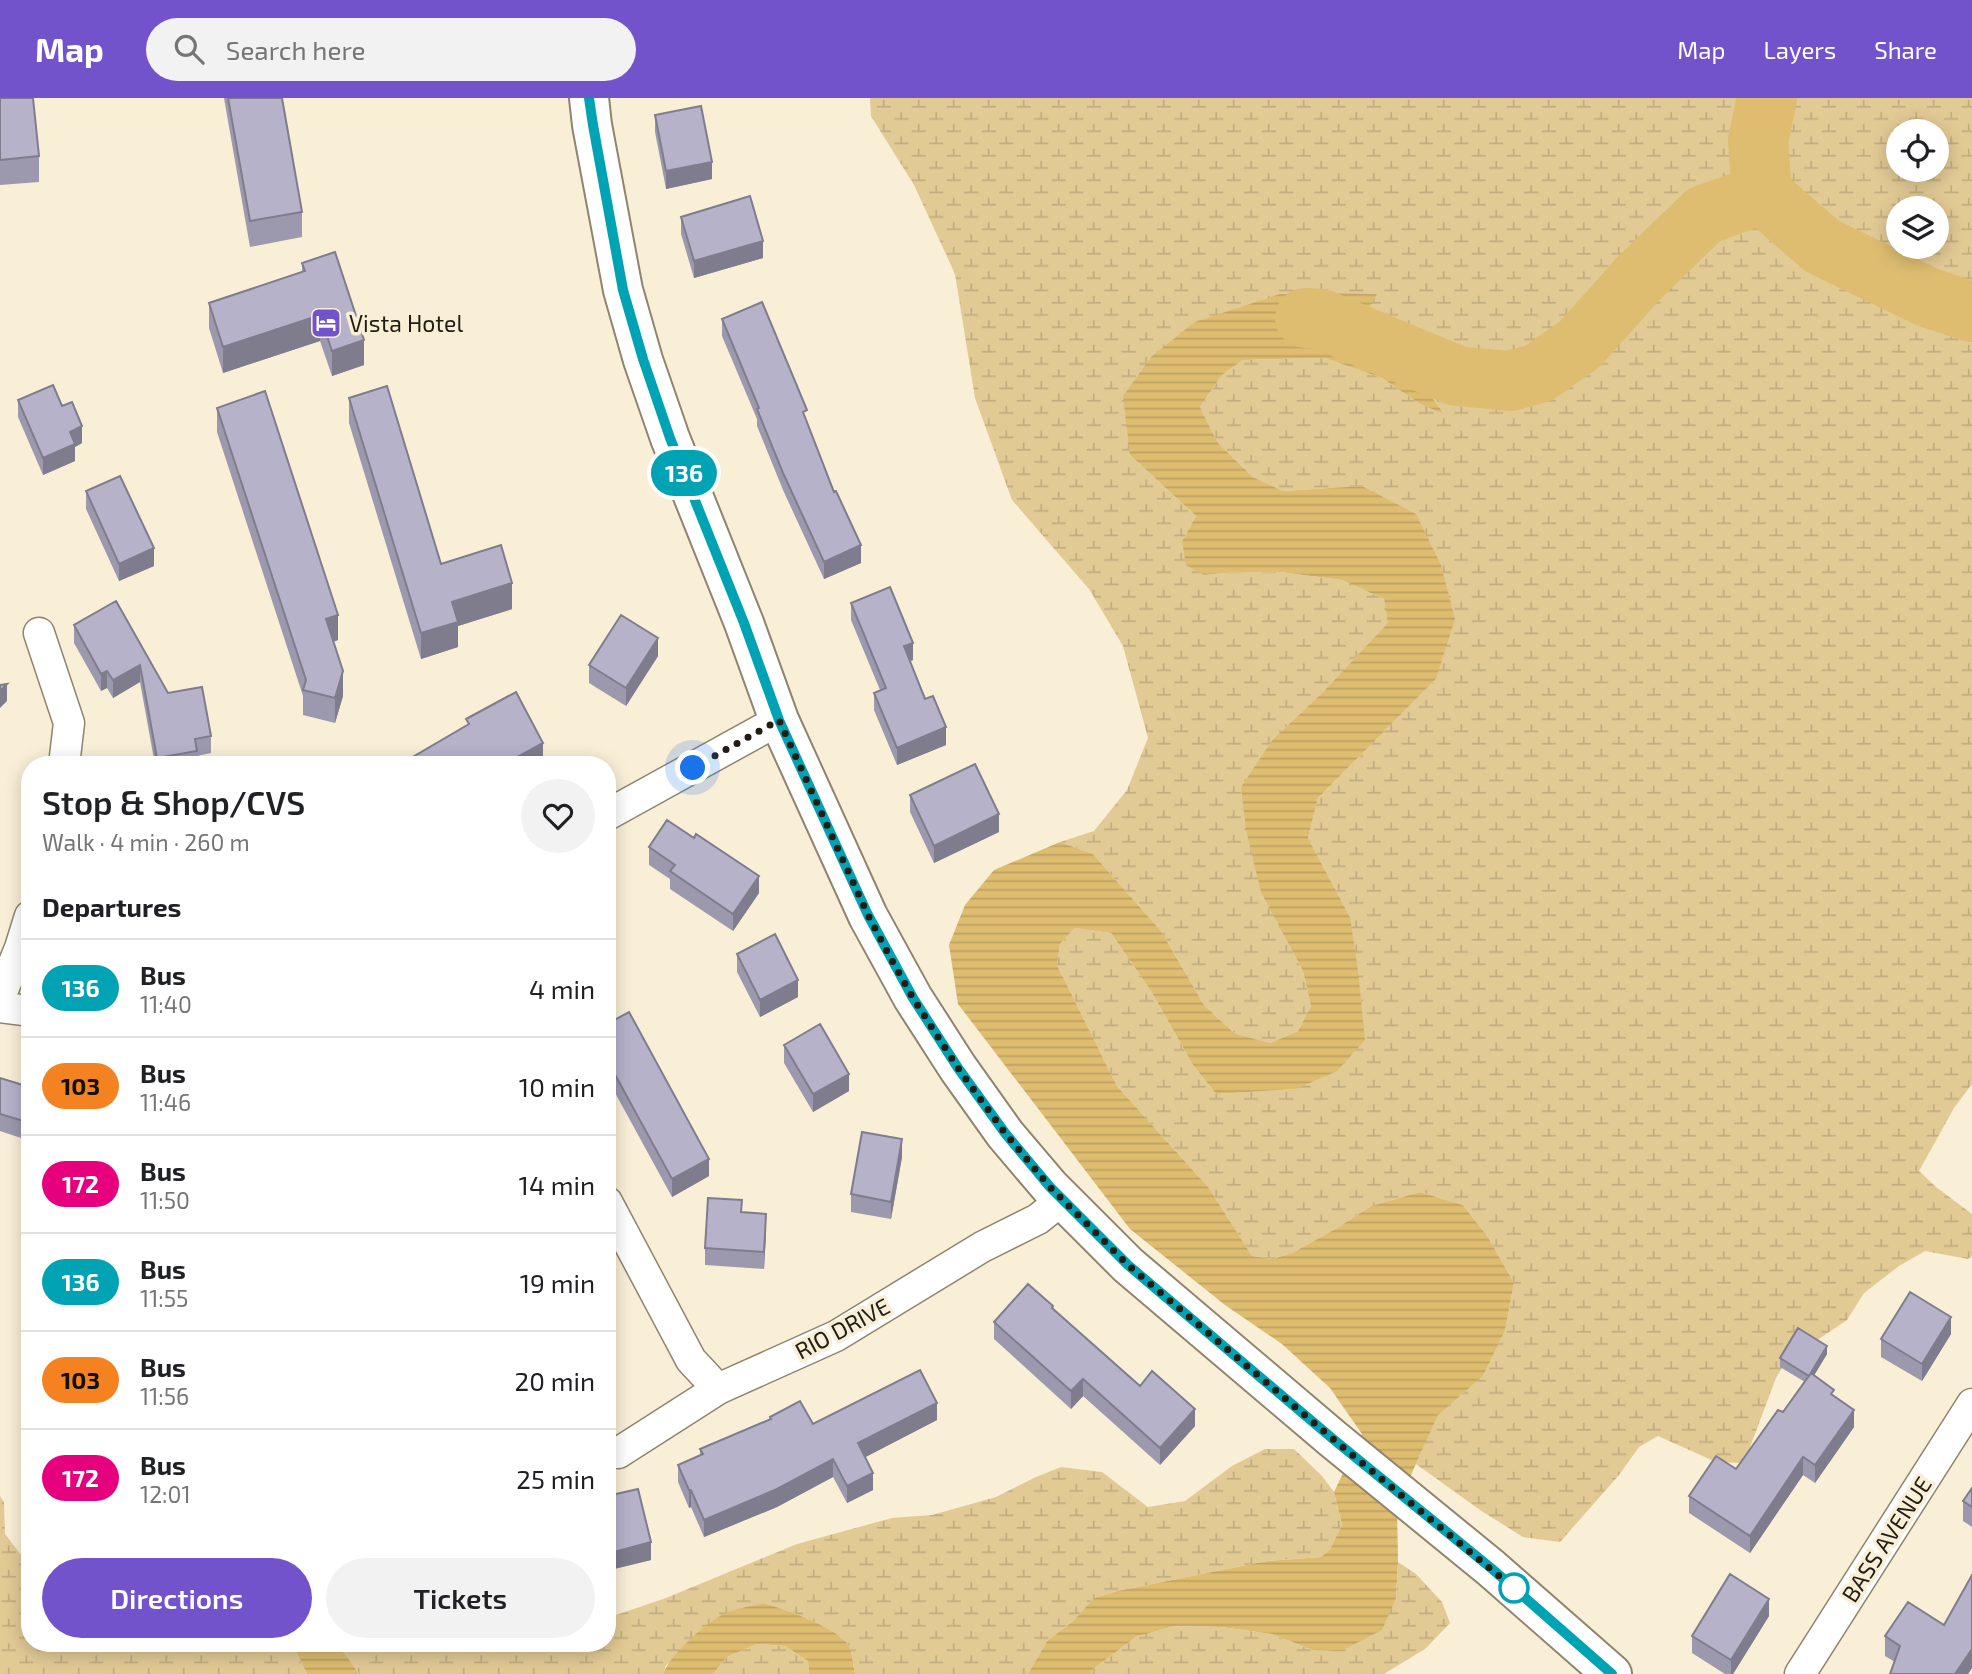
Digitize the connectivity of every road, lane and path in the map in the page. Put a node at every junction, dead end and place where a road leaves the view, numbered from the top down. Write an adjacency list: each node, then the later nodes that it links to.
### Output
1 (589, 98): 3 (main road)
2 (39, 633): 4 (street)
3 (779, 720): 5 (street); 10 (main road)
4 (65, 756)
5 (616, 810)
6 (21, 945): 7 (street)
7 (0, 997)
8 (0, 1007): 9 (street)
9 (21, 1010)
10 (1063, 1199): 12 (street, RIO DRIVE); 15 (main road)
11 (616, 1219): 12 (street)
12 (718, 1389): 14 (street, RIO DRIVE)
13 (1972, 1404): 16 (street, BASS AVENUE)
14 (618, 1453)
15 (1612, 1674)
16 (1800, 1674)

